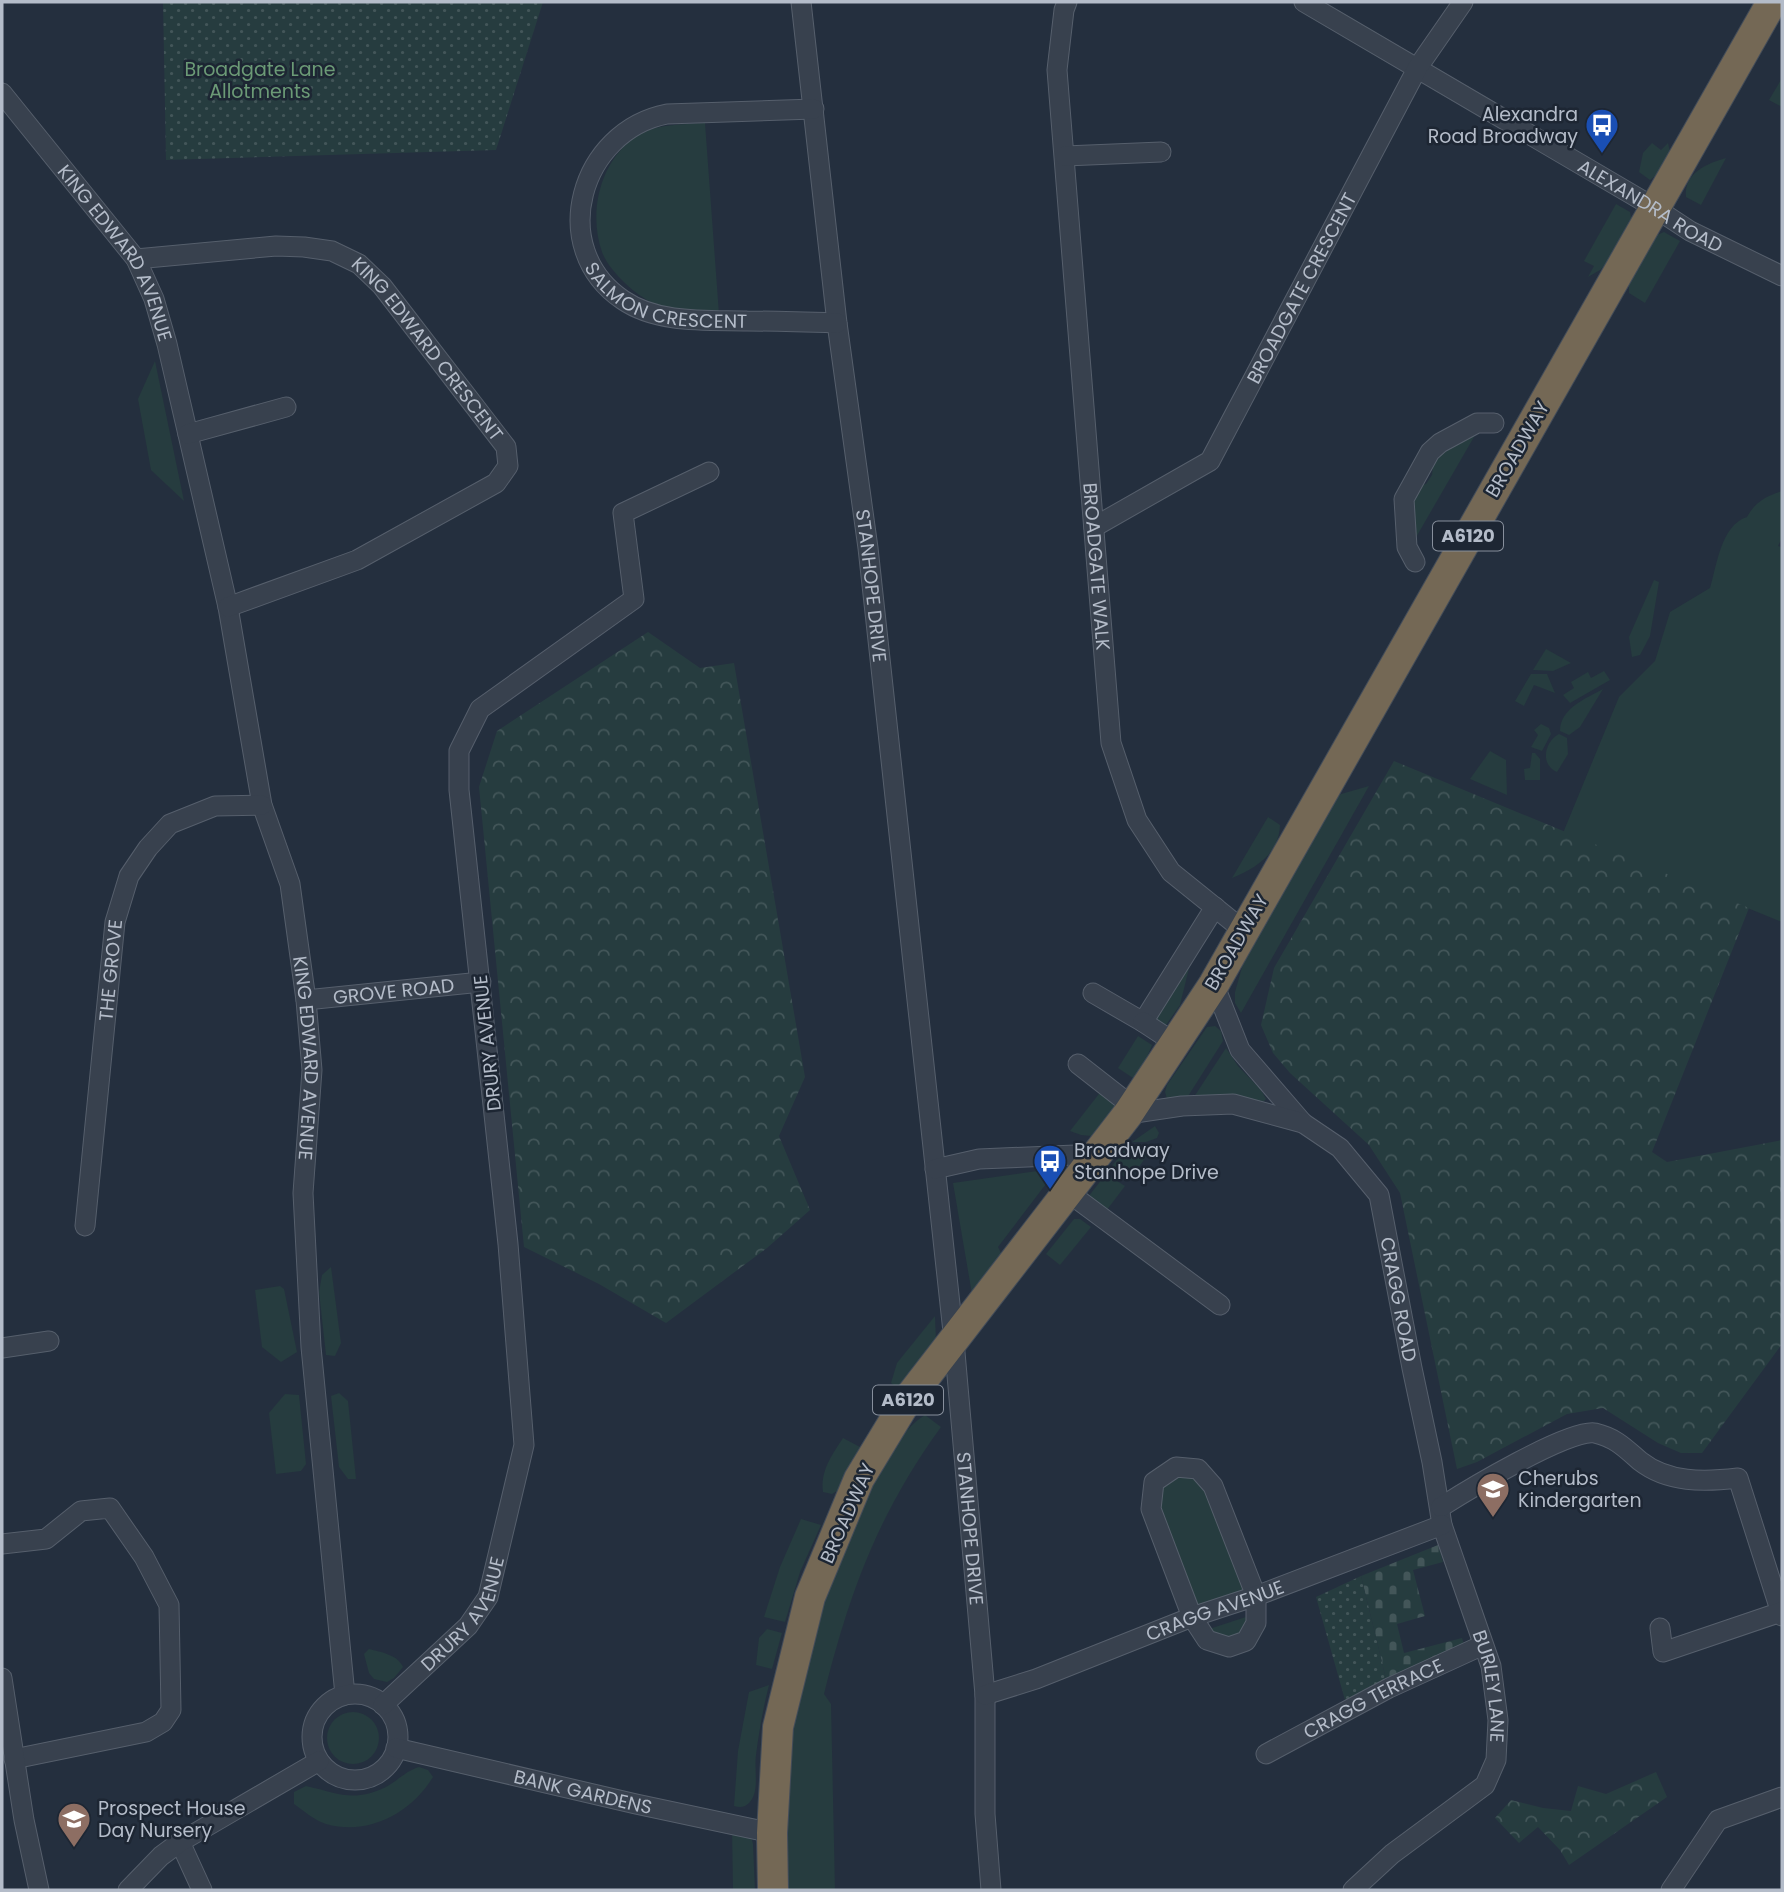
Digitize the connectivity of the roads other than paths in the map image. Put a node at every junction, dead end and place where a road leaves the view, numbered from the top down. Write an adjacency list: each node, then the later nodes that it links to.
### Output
1 (801, 2): 8 (street, STANHOPE DRIVE)
2 (1068, 2): 10 (street, BROADGATE WALK)
3 (1304, 2): 6 (street, ALEXANDRA ROAD)
4 (1463, 2): 6 (street, BROADGATE CRESCENT)
5 (1772, 2): 11 (highway, BROADWAY / A6120)
6 (1418, 67): 11 (street, ALEXANDRA ROAD); 19 (street, BROADGATE CRESCENT)
7 (2, 93): 12 (street, KING EDWARD AVENUE)
8 (814, 108): 14 (street, STANHOPE DRIVE); 14 (street, SALMON CRESCENT)
9 (1161, 152): 10 (street)
10 (1065, 156): 19 (street, BROADGATE WALK)
11 (1655, 208): 13 (street, ALEXANDRA ROAD); 24 (highway, BROADWAY / A6120)
12 (136, 259): 17 (street, KING EDWARD AVENUE); 21 (street, KING EDWARD CRESCENT)
13 (1782, 276)
14 (837, 323): 35 (street, STANHOPE DRIVE)
15 (286, 407): 17 (street)
16 (1494, 423): 20 (street)
17 (188, 434): 21 (street, KING EDWARD AVENUE)
18 (709, 471): 25 (street, DRURY AVENUE)
19 (1094, 527): 23 (street, BROADGATE WALK)
20 (1415, 562)
21 (228, 607): 22 (street, KING EDWARD AVENUE)
22 (262, 805): 28 (street, KING EDWARD AVENUE); 37 (street, THE GROVE)
23 (1214, 907): 24 (street, BROADGATE WALK); 29 (street)
24 (1243, 930): 26 (highway, BROADWAY / A6120)
25 (481, 982): 28 (street, GROVE ROAD); 52 (street, DRURY AVENUE)
26 (1214, 984): 30 (highway, BROADWAY / A6120); 33 (street, CRAGG ROAD)
27 (1093, 993): 29 (street)
28 (306, 1000): 50 (street, KING EDWARD AVENUE)
29 (1143, 1022): 30 (street)
30 (1175, 1043): 32 (highway, BROADWAY / A6120)
31 (1078, 1064): 32 (street)
32 (1131, 1110): 33 (street, CRAGG ROAD); 34 (highway, BROADWAY / A6120)
33 (1303, 1123): 42 (street, CRAGG ROAD)
34 (1099, 1154): 35 (street); 36 (highway, BROADWAY / A6120)
35 (935, 1169): 39 (street, STANHOPE DRIVE)
36 (1069, 1193): 38 (street); 39 (highway, BROADWAY / A6120)
37 (85, 1226)
38 (1220, 1305)
39 (954, 1340): 51 (street, STANHOPE DRIVE); 58 (highway, BROADWAY / A6120)
40 (48, 1341): 41 (street)
41 (2, 1348)
42 (1441, 1516): 44 (street, CRAGG AVENUE); 45 (street, CRAGG AVENUE); 48 (street, BURLEY LANE)
43 (2, 1544): 55 (street)
44 (1256, 1596): 46 (street, CRAGG AVENUE); 46 (street); 46 (street)
45 (1780, 1604): 47 (street)
46 (1192, 1617): 51 (street, CRAGG AVENUE)
47 (1660, 1628)
48 (1483, 1645): 54 (street, CRAGG TERRACE); 65 (street, BURLEY LANE)
49 (2, 1678): 55 (street)
50 (345, 1695): 52 (street); 56 (street)
51 (985, 1695): 64 (street, STANHOPE DRIVE)
52 (383, 1704): 53 (street)
53 (396, 1748): 56 (street); 58 (street, BANK GARDENS)
54 (1266, 1754)
55 (14, 1759): 60 (street)
56 (319, 1761): 59 (street)
57 (1782, 1797): 66 (street)
58 (772, 1833): 63 (highway, BROADWAY / A6120)
59 (180, 1842): 61 (street); 62 (street)
60 (39, 1890)
61 (128, 1890)
62 (202, 1890)
63 (773, 1890)
64 (991, 1890)
65 (1353, 1890)
66 (1671, 1890)

